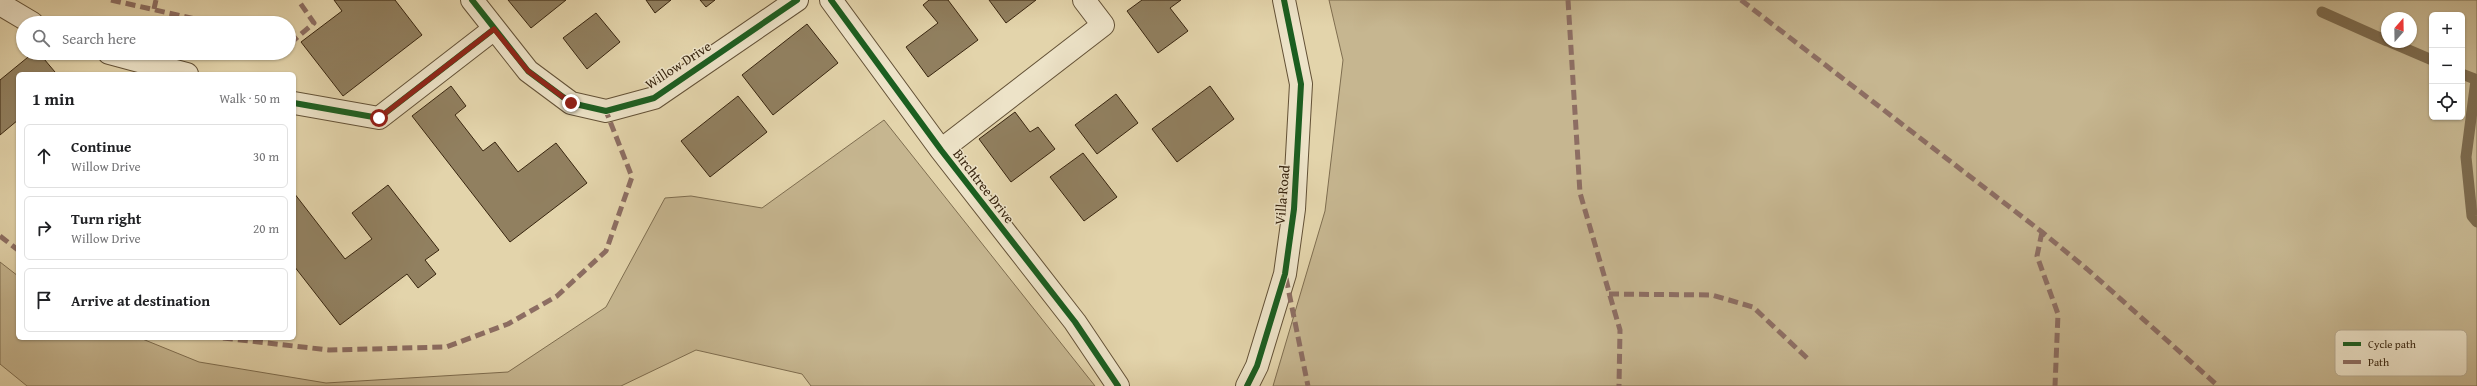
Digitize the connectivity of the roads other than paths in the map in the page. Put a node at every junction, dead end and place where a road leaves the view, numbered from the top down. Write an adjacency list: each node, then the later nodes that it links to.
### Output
1 (472, 0): 8 (street, Willow Drive)
2 (796, 0): 8 (street, Willow Drive)
3 (831, 0): 12 (street, Birchtree Drive)
4 (1084, 0): 12 (street)
5 (1284, 0): 14 (street, Villa Road)
6 (0, 4): 7 (street)
7 (20, 16)
8 (494, 29): 11 (street)
9 (135, 60): 10 (street)
10 (180, 72)
11 (296, 103)
12 (941, 150): 13 (street, Birchtree Drive)
13 (1118, 386)
14 (1247, 386)

